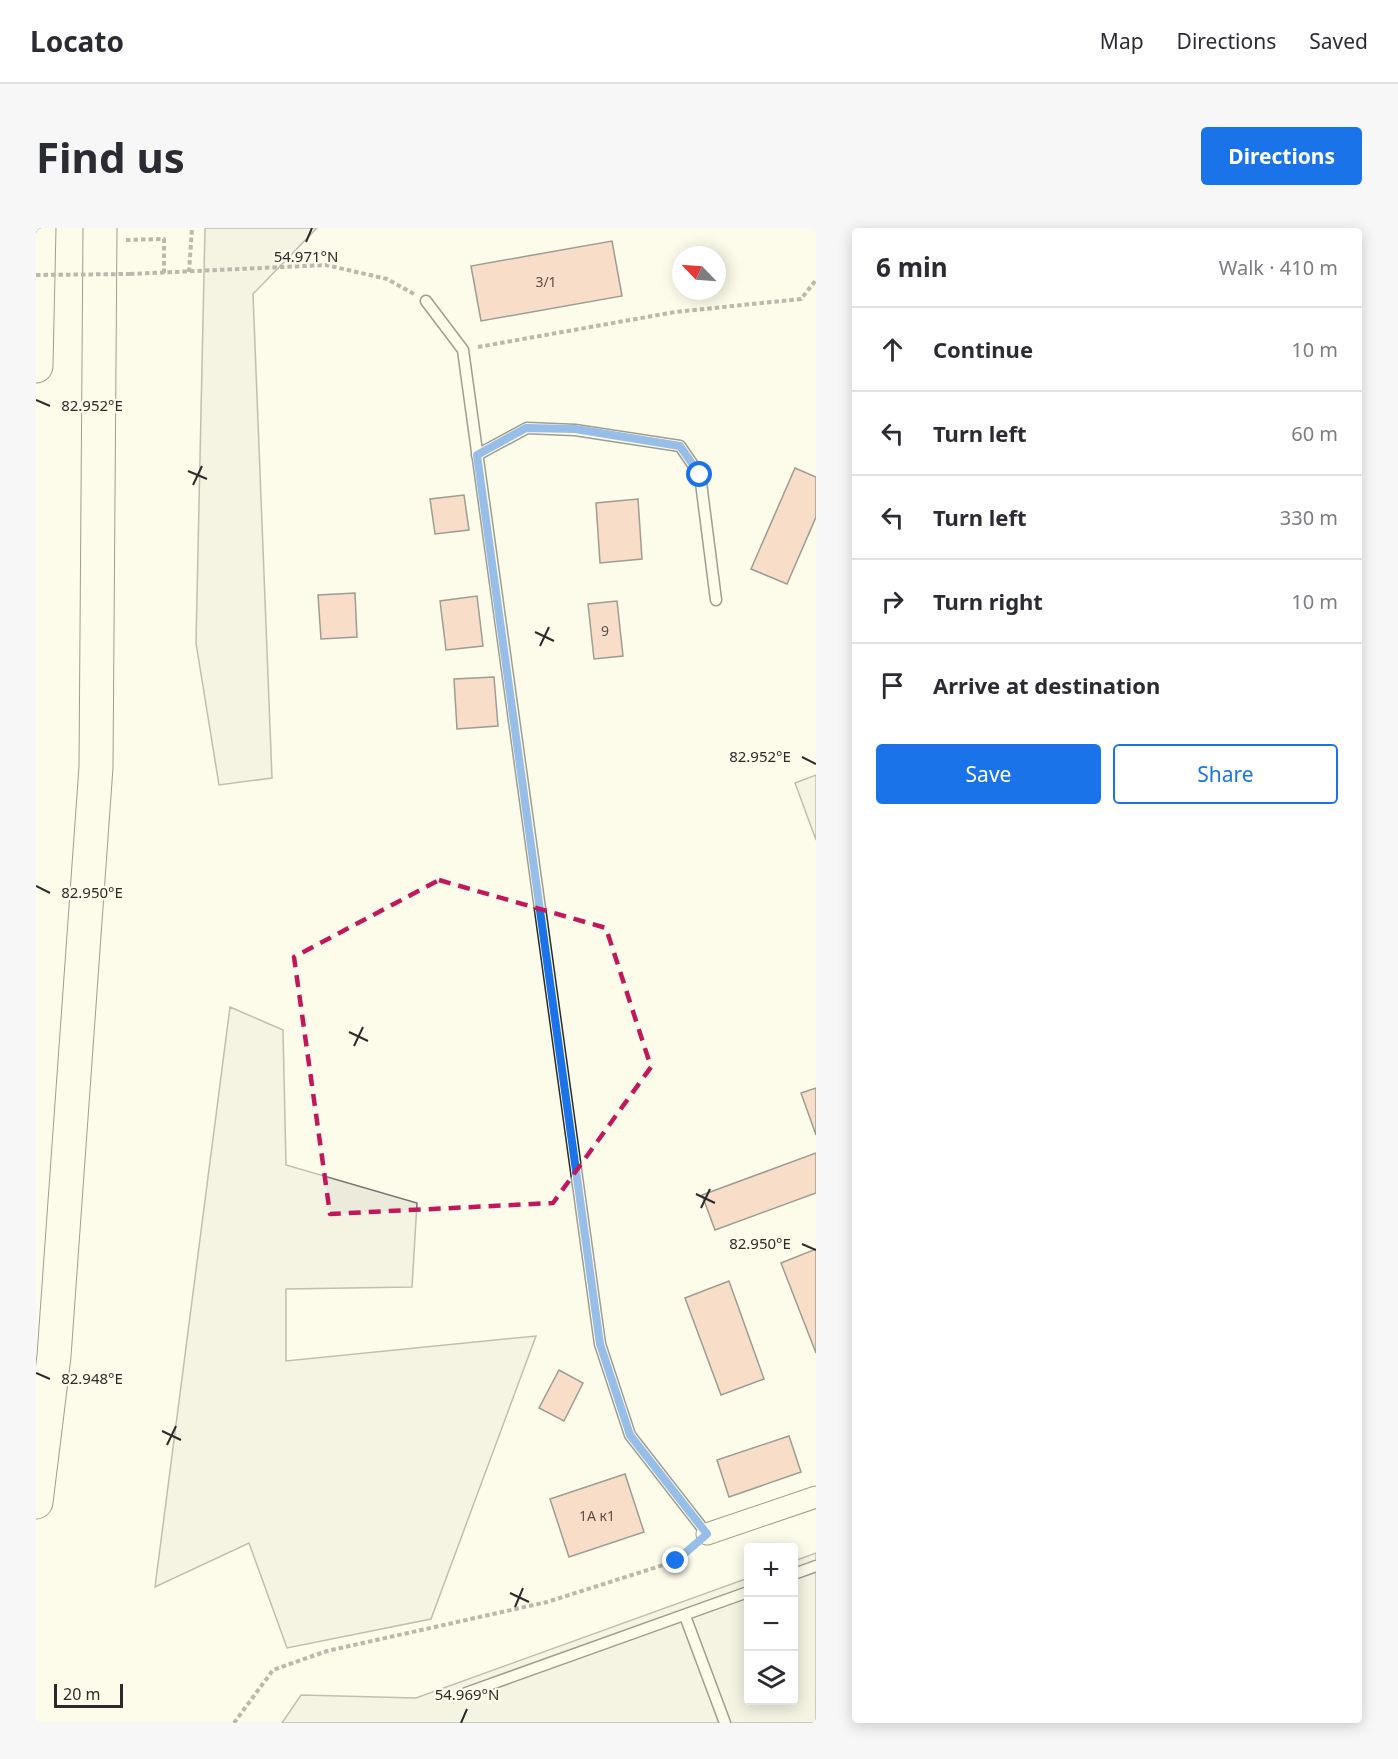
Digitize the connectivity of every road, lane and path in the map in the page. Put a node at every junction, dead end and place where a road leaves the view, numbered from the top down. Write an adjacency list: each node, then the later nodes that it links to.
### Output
1 (39, 228): 10 (main road)
2 (192, 228): 4 (path)
3 (100, 234): 5 (path); 14 (main road)
4 (189, 272): 5 (path); 8 (path)
5 (164, 273): 6 (path, bridge)
6 (36, 275)
7 (816, 280): 9 (path)
8 (426, 302): 9 (lane)
9 (462, 350): 11 (lane)
10 (36, 366)
11 (477, 455): 12 (lane); 15 (lane)
12 (716, 600)
13 (816, 1497): 15 (street)
14 (36, 1502)
15 (707, 1534): 21 (path)
16 (816, 1566): 17 (lane)
17 (798, 1573)
18 (744, 1594): 19 (lane)
19 (685, 1616): 20 (lane); 22 (lane)
20 (466, 1693)
21 (234, 1723)
22 (725, 1723)

